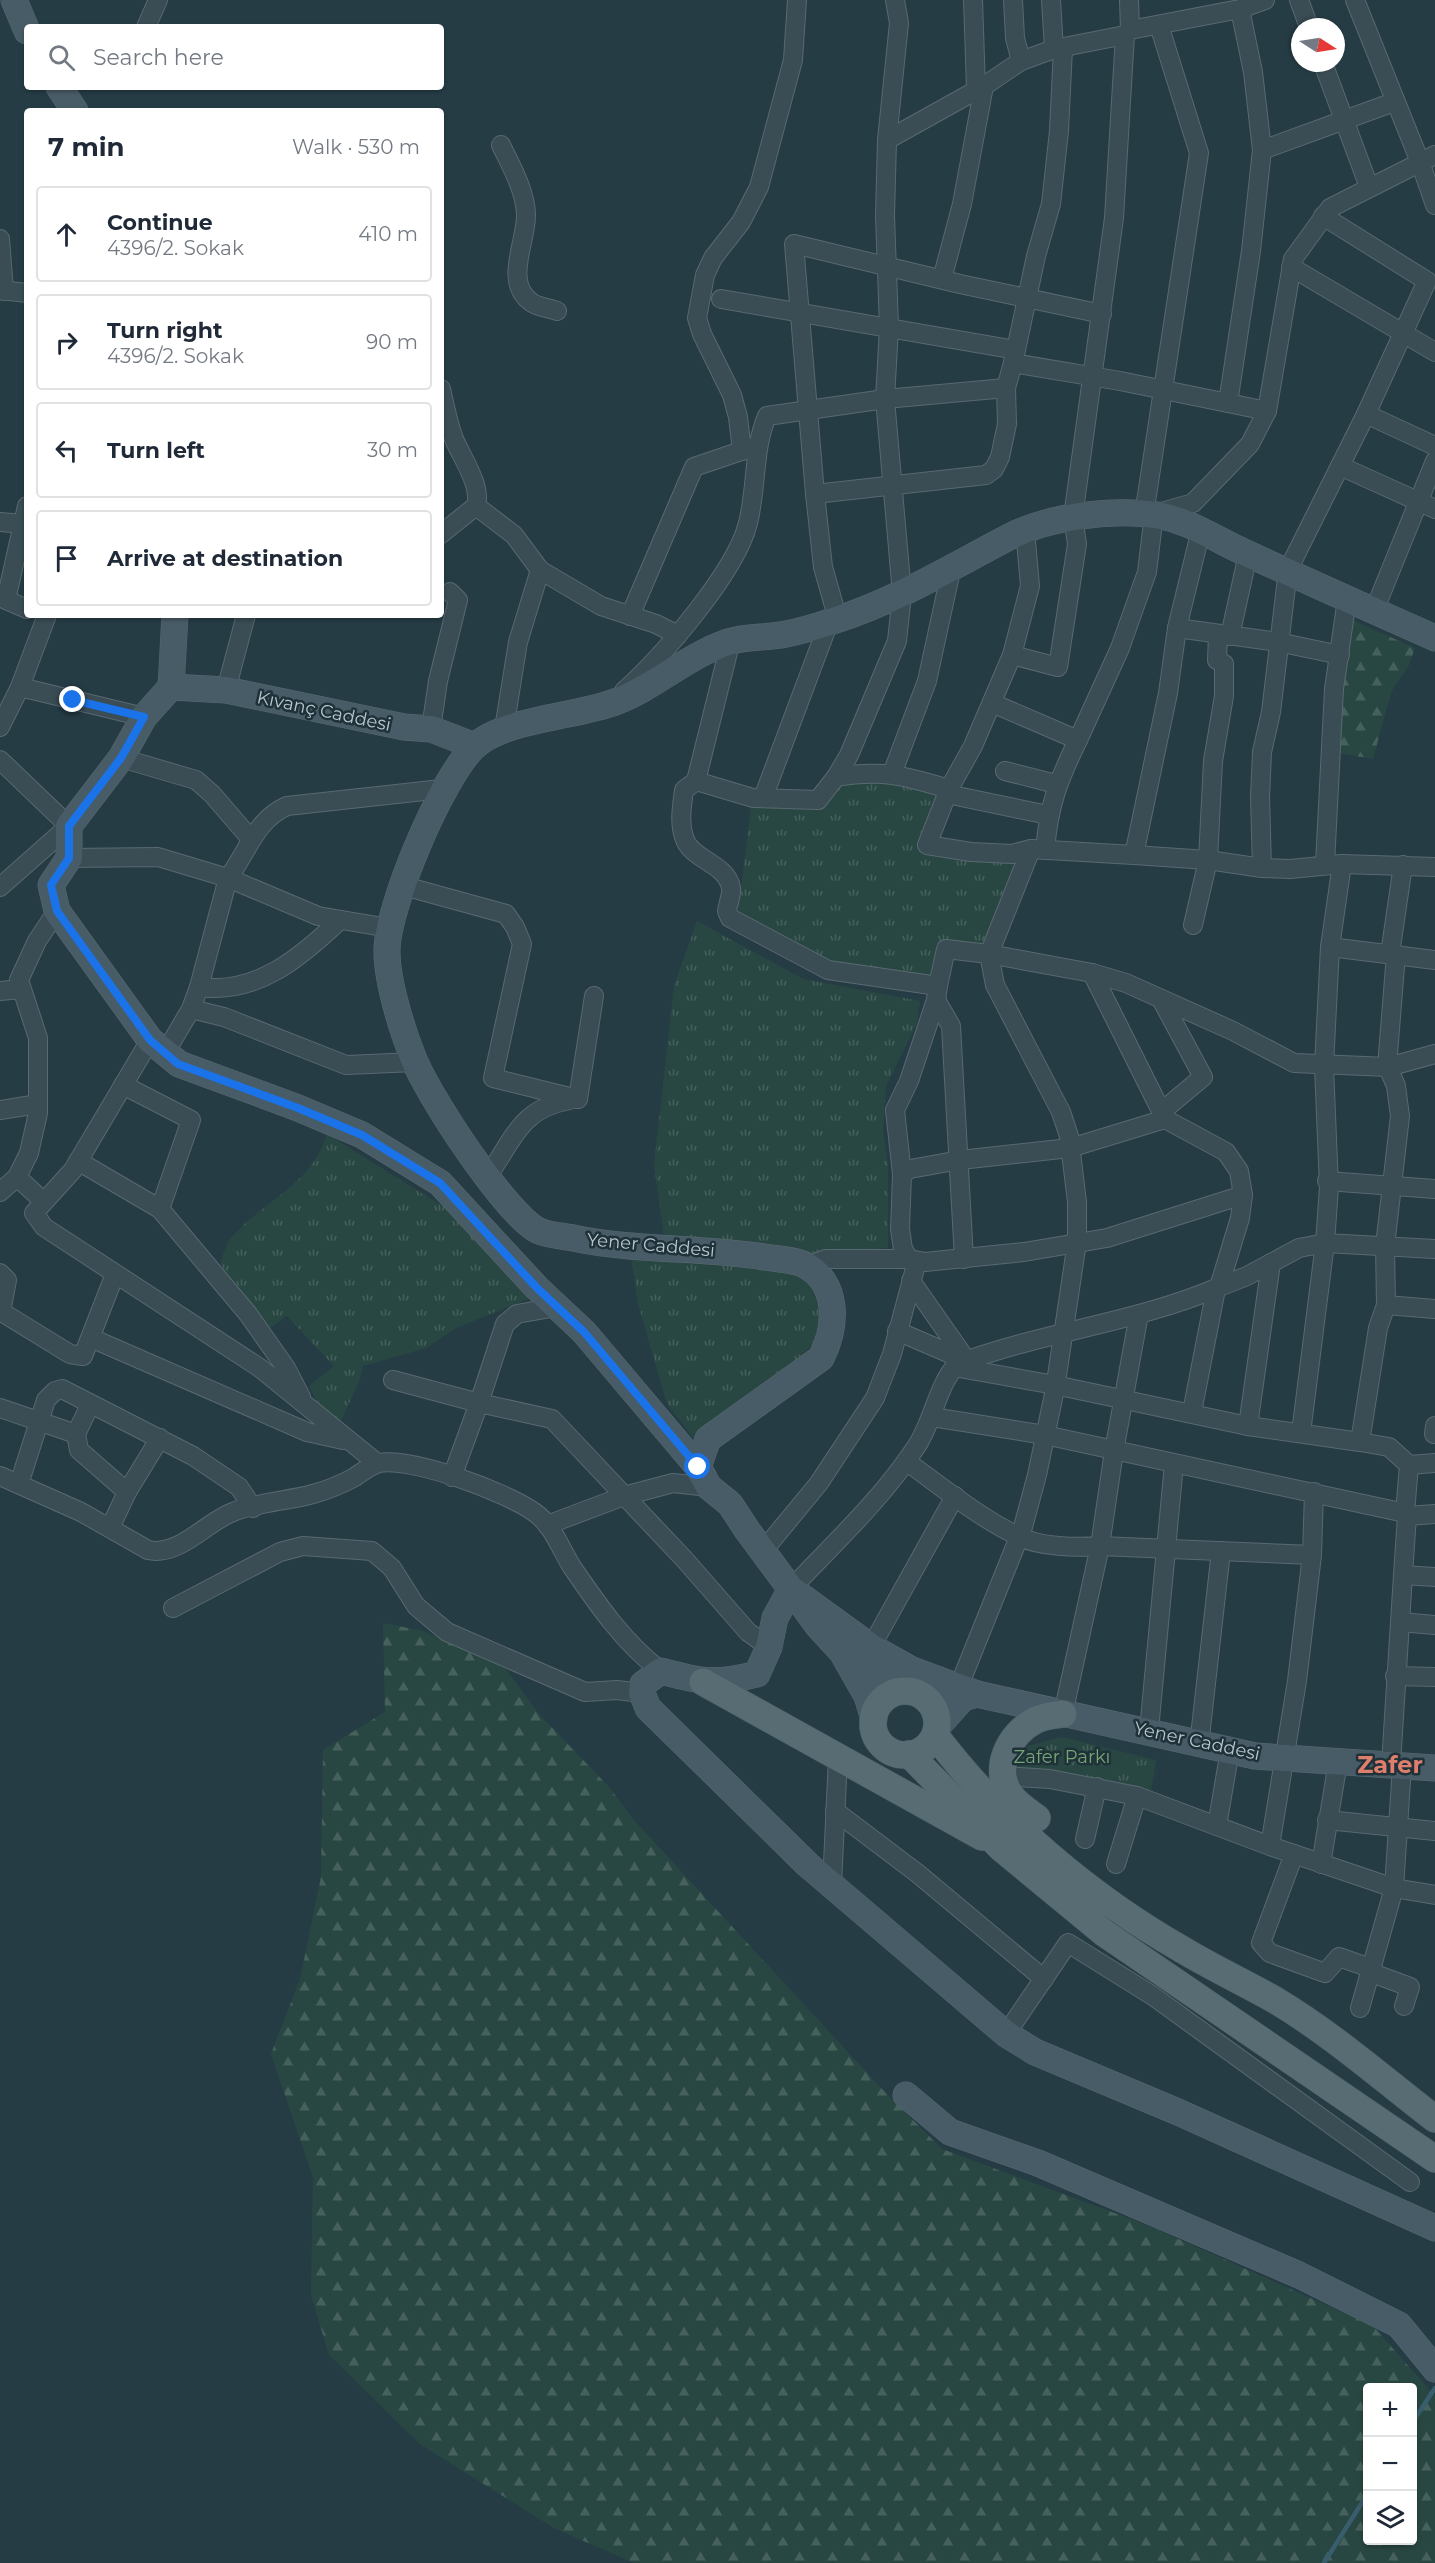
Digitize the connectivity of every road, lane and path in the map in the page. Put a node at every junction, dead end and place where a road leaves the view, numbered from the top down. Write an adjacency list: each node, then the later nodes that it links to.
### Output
1 (158, 0): 14 (street)
2 (797, 0): 58 (street)
3 (895, 0): 25 (street)
4 (973, 0): 20 (street)
5 (1013, 0): 18 (street)
6 (1050, 0): 17 (street)
7 (1129, 0): 16 (street)
8 (1265, 0): 12 (street)
9 (1299, 0): 13 (street)
10 (1355, 0): 22 (street)
11 (1202, 7): 12 (street); 15 (street)
12 (1240, 9): 27 (street)
13 (1306, 18)
14 (147, 24)
15 (1159, 25): 16 (street); 50 (street)
16 (1127, 32): 17 (street); 43 (street)
17 (1058, 48): 18 (street); 39 (street)
18 (1021, 62): 20 (street)
19 (1326, 72): 24 (street)
20 (980, 88): 25 (street); 35 (street)
21 (61, 90): 23 (street)
22 (1394, 102): 24 (street); 28 (street)
23 (73, 108)
24 (1344, 119): 27 (street); 29 (street)
25 (887, 141): 33 (street)
26 (501, 145): 41 (street)
27 (1262, 150): 53 (street)
28 (1428, 158): 29 (street); 30 (street)
29 (1369, 187): 31 (street)
30 (1435, 205)
31 (1323, 216): 34 (street); 36 (street)
32 (0, 239): 37 (street)
33 (886, 266): 35 (street); 42 (street); 44 (street)
34 (1291, 267): 45 (street); 55 (street)
35 (942, 279): 39 (street)
36 (1433, 279): 45 (street)
37 (2, 290): 38 (street)
38 (24, 292)
39 (1026, 296): 43 (street); 47 (street)
40 (722, 299): 42 (street)
41 (557, 311)
42 (799, 314): 44 (street); 54 (street)
43 (1102, 314): 48 (street)
44 (889, 327): 47 (street); 51 (street)
45 (1401, 334): 46 (street); 56 (street)
46 (1435, 352)
47 (1014, 356): 48 (street); 49 (street)
48 (1093, 376): 50 (street); 68 (street)
49 (1006, 388): 51 (street); 61 (street)
50 (1164, 390): 53 (street); 67 (street)
51 (885, 399): 54 (street); 61 (street)
52 (444, 400): 64 (street)
53 (1228, 403): 55 (street)
54 (808, 409): 58 (street); 62 (street)
55 (1267, 411): 67 (street)
56 (1366, 414): 57 (street); 60 (street)
57 (1435, 446)
58 (749, 448): 83 (street); 89 (street)
59 (1435, 461): 63 (street)
60 (1340, 466): 63 (street); 77 (street)
61 (893, 486): 62 (street); 79 (street)
62 (815, 494): 87 (street)
63 (1418, 501): 65 (street); 82 (street)
64 (476, 506): 73 (street); 76 (street)
65 (1435, 508)
66 (24, 515): 70 (street)
67 (1149, 515): 68 (street); 72 (street); 105 (street)
68 (1073, 517): 71 (street); 94 (street)
69 (24, 519): 81 (street)
70 (0, 522)
71 (1025, 529): 75 (street); 94 (street)
72 (1201, 530): 74 (street); 88 (street)
73 (444, 532)
74 (1248, 554): 77 (street); 90 (street)
75 (952, 566): 79 (street); 110 (street)
76 (540, 570): 83 (street); 104 (street)
77 (1288, 570): 80 (street); 93 (street)
78 (450, 592): 103 (street)
79 (902, 594): 87 (street); 111 (street)
80 (1347, 599): 82 (street); 95 (street)
81 (24, 608)
82 (1374, 611): 91 (street)
83 (630, 616): 89 (street)
84 (44, 618): 96 (street)
85 (175, 618): 97 (street)
86 (245, 618): 98 (street)
87 (833, 621): 92 (street); 116 (street)
88 (1177, 628): 90 (street); 121 (street)
89 (678, 635): 100 (street)
90 (1224, 635): 93 (street); 123 (street)
91 (1435, 638)
92 (731, 640): 100 (street); 112 (street)
93 (1278, 642): 95 (street); 127 (street)
94 (1012, 655): 99 (street)
95 (1340, 655): 124 (street)
96 (20, 687): 101 (street); 102 (street)
97 (171, 687): 98 (street, Kıvanç Caddesi); 101 (street)
98 (226, 690): 103 (street, Kıvanç Caddesi)
99 (992, 703): 105 (street); 115 (street)
100 (609, 705): 104 (street)
101 (144, 717): 107 (street)
102 (0, 727)
103 (430, 729): 106 (street, Kıvanç Caddesi)
104 (504, 729): 106 (street)
105 (1078, 740): 113 (street)
106 (475, 746): 114 (street, Yener Caddesi)
107 (121, 758): 118 (street); 119 (street)
108 (0, 760): 118 (street)
109 (1005, 771): 113 (street)
110 (892, 774): 111 (street); 115 (street)
111 (836, 777): 116 (street)
112 (696, 781): 116 (street); 143 (street)
113 (1056, 784): 117 (street)
114 (442, 789): 119 (street); 129 (street, Yener Caddesi)
115 (948, 792): 117 (street); 120 (street)
116 (763, 798)
117 (1048, 814): 120 (street)
118 (69, 826): 122 (street); 130 (street)
119 (250, 838): 128 (street)
120 (1038, 850): 121 (street); 136 (street)
121 (1134, 855): 123 (street)
122 (69, 858): 128 (street); 131 (street)
123 (1208, 860): 127 (street); 133 (street)
124 (1333, 864): 125 (street); 127 (street); 135 (street)
125 (1403, 865): 126 (street); 137 (street)
126 (1435, 867)
127 (1262, 868)
128 (228, 878): 132 (street); 140 (street)
129 (404, 886): 134 (street, Yener Caddesi); 153 (street)
130 (0, 887)
131 (57, 911): 141 (street); 147 (street)
132 (340, 920): 134 (street); 140 (street)
133 (1193, 926)
134 (389, 928): 149 (street, Yener Caddesi)
135 (1330, 947): 137 (street); 150 (street)
136 (989, 954): 139 (street); 143 (street); 157 (street)
137 (1393, 954): 138 (street); 151 (street)
138 (1435, 960)
139 (1092, 973): 145 (street); 156 (street)
140 (199, 987): 146 (street)
141 (21, 989): 142 (street); 154 (street)
142 (0, 991)
143 (937, 993): 158 (street); 160 (street)
144 (594, 996): 153 (street)
145 (1161, 999): 150 (street); 156 (street)
146 (191, 1010): 147 (street); 149 (street)
147 (158, 1046): 152 (street); 183 (street, Yener Caddesi)
148 (1435, 1054): 151 (street)
149 (415, 1062): 162 (street, Yener Caddesi)
150 (1324, 1066): 151 (street); 163 (street)
151 (1388, 1067): 164 (street)
152 (123, 1085): 159 (street); 169 (street)
153 (578, 1099): 162 (street)
154 (38, 1104): 155 (street); 161 (street)
155 (0, 1110)
156 (1163, 1116): 157 (street); 167 (street)
157 (1070, 1148): 158 (street); 170 (street)
158 (960, 1160): 160 (street); 174 (street)
159 (78, 1161): 168 (street); 169 (street)
160 (902, 1174): 175 (street)
161 (17, 1177): 166 (street); 168 (street)
162 (487, 1177): 177 (street, Yener Caddesi)
163 (1327, 1181): 164 (street); 171 (street)
164 (1390, 1185): 165 (street); 172 (street)
165 (1435, 1189)
166 (0, 1192)
167 (1243, 1195): 170 (street); 181 (street)
168 (44, 1202): 179 (street)
169 (160, 1209): 195 (street)
170 (1077, 1242): 174 (street); 188 (street)
171 (1325, 1243): 172 (street); 176 (street); 202 (street)
172 (1385, 1246): 173 (street); 182 (street)
173 (1435, 1249)
174 (964, 1258): 175 (street)
175 (913, 1260): 177 (street); 180 (street)
176 (1271, 1263): 181 (street); 201 (street)
177 (807, 1266): 216 (street)
178 (0, 1273): 185 (street)
179 (115, 1274): 189 (street); 195 (street)
180 (911, 1281): 187 (street); 190 (street)
181 (1217, 1288): 186 (street); 198 (street)
182 (1386, 1305): 184 (street); 207 (street)
183 (556, 1307): 194 (street); 216 (street, Yener Caddesi)
184 (1435, 1309)
185 (1, 1312): 189 (street)
186 (1139, 1314): 188 (street); 193 (street)
187 (897, 1331): 190 (street); 230 (street)
188 (1064, 1332): 190 (street); 192 (street)
189 (91, 1338): 206 (street)
190 (961, 1364): 192 (street); 199 (street)
191 (393, 1380): 194 (street)
192 (1055, 1385): 193 (street); 204 (street)
193 (1123, 1399): 198 (street); 208 (street)
194 (479, 1403): 215 (street); 220 (street)
195 (305, 1404): 206 (street)
196 (90, 1405): 200 (street); 203 (street); 205 (street)
197 (0, 1408): 200 (street)
198 (1192, 1412): 201 (street)
199 (932, 1418): 204 (street); 209 (street)
200 (39, 1421): 203 (street); 217 (street)
201 (1248, 1426): 202 (street)
202 (1301, 1433): 207 (street)
203 (76, 1434): 218 (street)
204 (1046, 1435): 208 (street); 227 (street)
205 (160, 1438): 218 (street); 222 (street)
206 (348, 1442): 210 (street)
207 (1360, 1442): 213 (street)
208 (1114, 1451): 212 (street); 228 (street)
209 (906, 1461): 221 (street); 235 (street)
210 (377, 1463): 215 (street); 222 (street)
211 (1435, 1463): 213 (street)
212 (1174, 1464): 219 (street); 229 (street)
213 (1409, 1465): 223 (street)
214 (0, 1476): 217 (street)
215 (452, 1477): 225 (street)
216 (703, 1477): 220 (street); 230 (street, Yener Caddesi)
217 (19, 1484): 226 (street)
218 (128, 1492): 226 (street)
219 (1314, 1492): 223 (street); 232 (street)
220 (624, 1496): 225 (street); 239 (street)
221 (955, 1497): 227 (street); 240 (street)
222 (253, 1508): 226 (street)
223 (1406, 1514): 224 (street); 233 (street)
224 (1435, 1514)
225 (547, 1525): 242 (street)
226 (110, 1528)
227 (1019, 1537): 228 (street); 249 (street)
228 (1100, 1545): 229 (street); 251 (street)
229 (1166, 1549): 231 (street); 253 (street)
230 (763, 1551): 235 (street, Yener Caddesi)
231 (1221, 1551): 232 (street); 255 (street)
232 (1312, 1555): 258 (street)
233 (1403, 1575): 234 (street); 237 (street)
234 (1435, 1577)
235 (791, 1589): 239 (street); 240 (street); 241 (street, Yener Caddesi)
236 (173, 1608): 247 (street)
237 (1400, 1622): 238 (street); 244 (street)
238 (1435, 1625)
239 (769, 1647): 243 (street)
240 (871, 1647): 249 (street)
241 (842, 1652): 248 (street, Yener Caddesi); 252 (street, Yener Caddesi)
242 (661, 1671): 246 (street); 247 (street)
243 (757, 1674): 246 (street); 250 (street)
244 (1395, 1676): 245 (street); 261 (street)
245 (1435, 1677)
246 (703, 1682): 250 (main road)
247 (642, 1693): 277 (street)
248 (914, 1693): 249 (street, Yener Caddesi); 252 (main road); 254 (main road)
249 (966, 1693): 251 (street, Yener Caddesi); 254 (street)
250 (753, 1711): 259 (main road)
251 (1063, 1714): 253 (street, Yener Caddesi); 263 (main road)
252 (874, 1719): 257 (main road)
253 (1149, 1730): 255 (street, Yener Caddesi)
254 (936, 1731): 257 (main road); 282 (main road)
255 (1199, 1745): 256 (street, Yener Caddesi)
256 (1230, 1750): 258 (street, Yener Caddesi); 268 (street)
257 (909, 1754): 273 (main road)
258 (1283, 1756): 260 (street, Yener Caddesi); 272 (street)
259 (838, 1757): 266 (street); 273 (main road)
260 (1338, 1762): 261 (street, Yener Caddesi); 267 (street)
261 (1396, 1765): 262 (street, Yener Caddesi); 269 (street)
262 (1435, 1768)
263 (1002, 1776): 264 (street); 282 (main road)
264 (1096, 1787): 265 (street); 271 (street)
265 (1137, 1796): 268 (street); 275 (street)
266 (836, 1811): 277 (street); 281 (street)
267 (1327, 1820): 269 (street); 276 (street)
268 (1217, 1826): 272 (street)
269 (1397, 1827): 270 (street); 278 (street)
270 (1435, 1831)
271 (1085, 1839)
272 (1270, 1846): 274 (street)
273 (1002, 1848): 288 (main road)
274 (1294, 1854): 276 (street); 280 (street)
275 (1116, 1864)
276 (1321, 1864): 278 (street)
277 (832, 1885): 285 (street)
278 (1394, 1888): 279 (street); 280 (street)
279 (1435, 1895)
280 (1372, 1971): 283 (street); 284 (street)
281 (1044, 1979): 285 (street); 291 (street)
282 (1276, 2001): 287 (main road)
283 (1404, 2006)
284 (1360, 2008)
285 (1006, 2034): 292 (street)
286 (906, 2095): 293 (street)
287 (1435, 2119)
288 (1404, 2136): 289 (main road); 290 (main road)
289 (1435, 2159)
290 (1435, 2168)
291 (1410, 2182)
292 (1435, 2228)
293 (1435, 2369)

